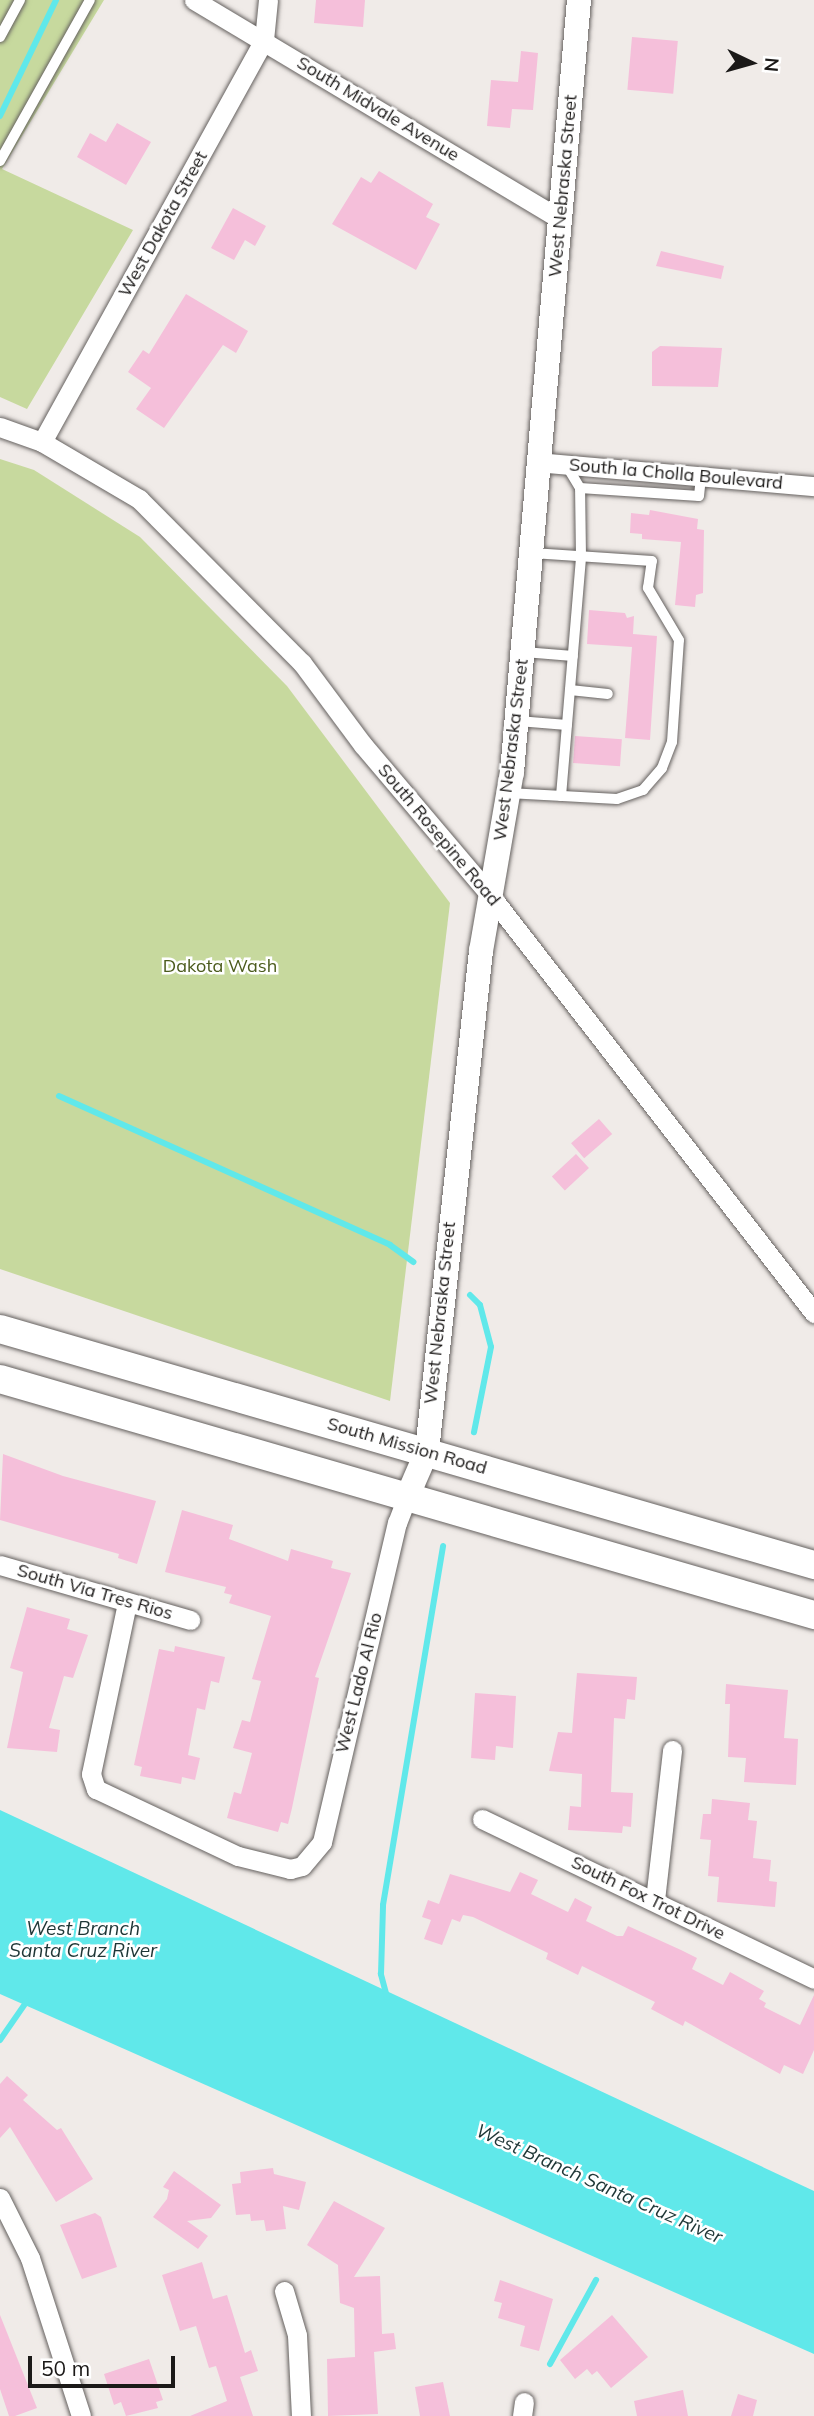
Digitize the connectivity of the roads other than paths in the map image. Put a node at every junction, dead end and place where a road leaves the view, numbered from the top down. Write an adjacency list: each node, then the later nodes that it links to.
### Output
1 (20, 0): 6 (lane)
2 (90, 0): 8 (lane)
3 (194, 0): 7 (street, South Midvale Avenue)
4 (268, 0): 7 (street, West Dakota Street)
5 (579, 0): 9 (street, West Nebraska Street)
6 (0, 37)
7 (264, 40): 9 (street, South Midvale Avenue); 11 (street, West Dakota Street)
8 (0, 161)
9 (561, 220): 12 (street, West Nebraska Street)
10 (0, 427): 11 (street, South Rosepine Road)
11 (42, 442): 27 (street, South Rosepine Road)
12 (537, 462): 13 (street, South la Cholla Boulevard); 17 (street, West Nebraska Street)
13 (566, 465): 14 (street, South la Cholla Boulevard); 16 (lane)
14 (701, 476): 15 (street, South la Cholla Boulevard); 16 (lane)
15 (814, 486)
16 (580, 488): 18 (lane)
17 (531, 553): 18 (lane); 19 (street, West Nebraska Street)
18 (581, 556): 20 (lane); 26 (lane)
19 (523, 652): 20 (lane); 23 (street, West Nebraska Street)
20 (573, 656): 21 (lane)
21 (570, 690): 22 (lane); 24 (lane)
22 (608, 694)
23 (517, 721): 24 (lane); 25 (street, West Nebraska Street)
24 (567, 725): 26 (lane)
25 (508, 793): 26 (lane); 27 (street, West Nebraska Street)
26 (561, 796)
27 (490, 895): 28 (street, South Rosepine Road); 31 (street, West Nebraska Street)
28 (814, 1313)
29 (0, 1329): 31 (main road, South Mission Road)
30 (0, 1379): 32 (main road)
31 (427, 1451): 32 (street, West Nebraska Street); 34 (main road, South Mission Road)
32 (408, 1495): 35 (street, West Lado Al Rio); 36 (main road)
33 (0, 1565): 35 (street, South Via Tres Rios)
34 (814, 1565)
35 (127, 1603): 37 (street, South Via Tres Rios)
36 (814, 1615)
37 (190, 1620)
38 (672, 1750): 40 (street)
39 (482, 1819): 40 (street, South Fox Trot Drive)
40 (655, 1900): 41 (street, South Fox Trot Drive)
41 (814, 1979)
42 (0, 2198): 44 (street)
43 (284, 2291): 45 (street)
44 (81, 2416)
45 (301, 2416)

